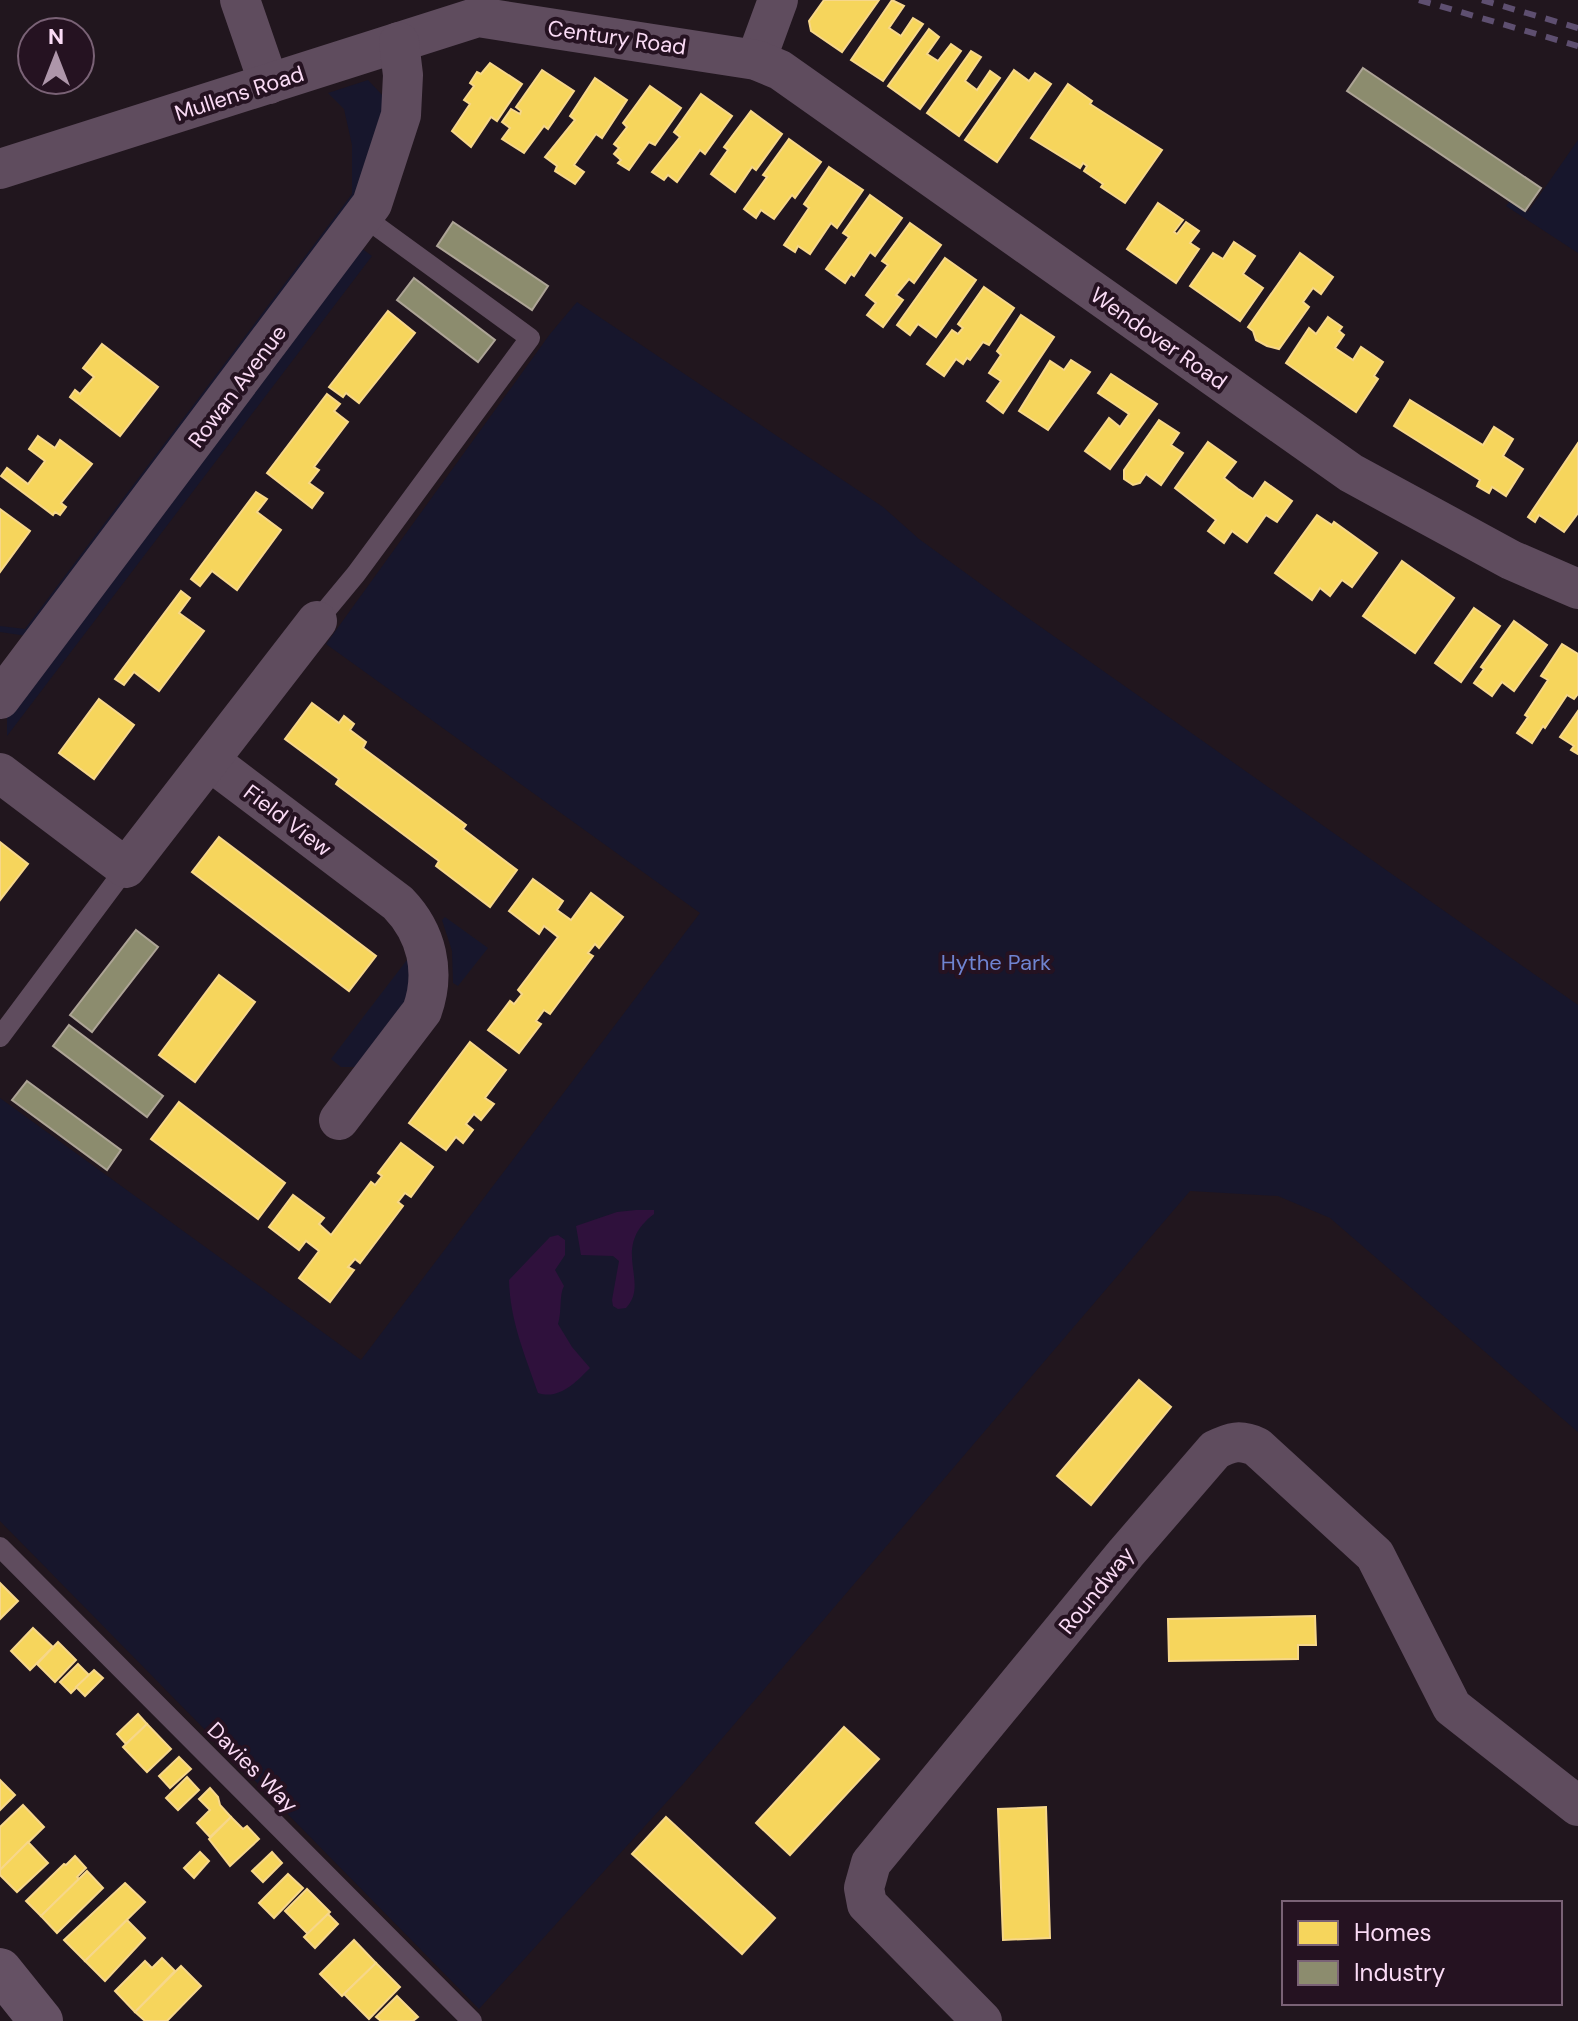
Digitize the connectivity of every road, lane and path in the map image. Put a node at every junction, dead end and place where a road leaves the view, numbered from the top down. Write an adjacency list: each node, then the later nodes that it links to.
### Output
1 (240, 0): 6 (street)
2 (778, 0): 5 (street)
3 (478, 17): 4 (street, Mullens Road); 5 (street, Century Road)
4 (399, 42): 6 (street, Mullens Road); 8 (street, Rowan Avenue)
5 (756, 60): 9 (street, Wendover Road)
6 (269, 84): 7 (street, Mullens Road)
7 (0, 169)
8 (364, 217): 10 (lane); 11 (street, Rowan Avenue)
9 (1578, 589)
10 (317, 621): 12 (street)
11 (0, 699)
12 (210, 761): 14 (street); 16 (street, Field View)
13 (0, 773): 14 (street)
14 (126, 868): 15 (lane)
15 (0, 1037)
16 (339, 1120)
17 (0, 1547): 21 (lane, Davies Way)
18 (1578, 1806): 22 (street, Roundway)
19 (0, 1970): 20 (street)
20 (41, 2021)
21 (472, 2021)
22 (982, 2021)

